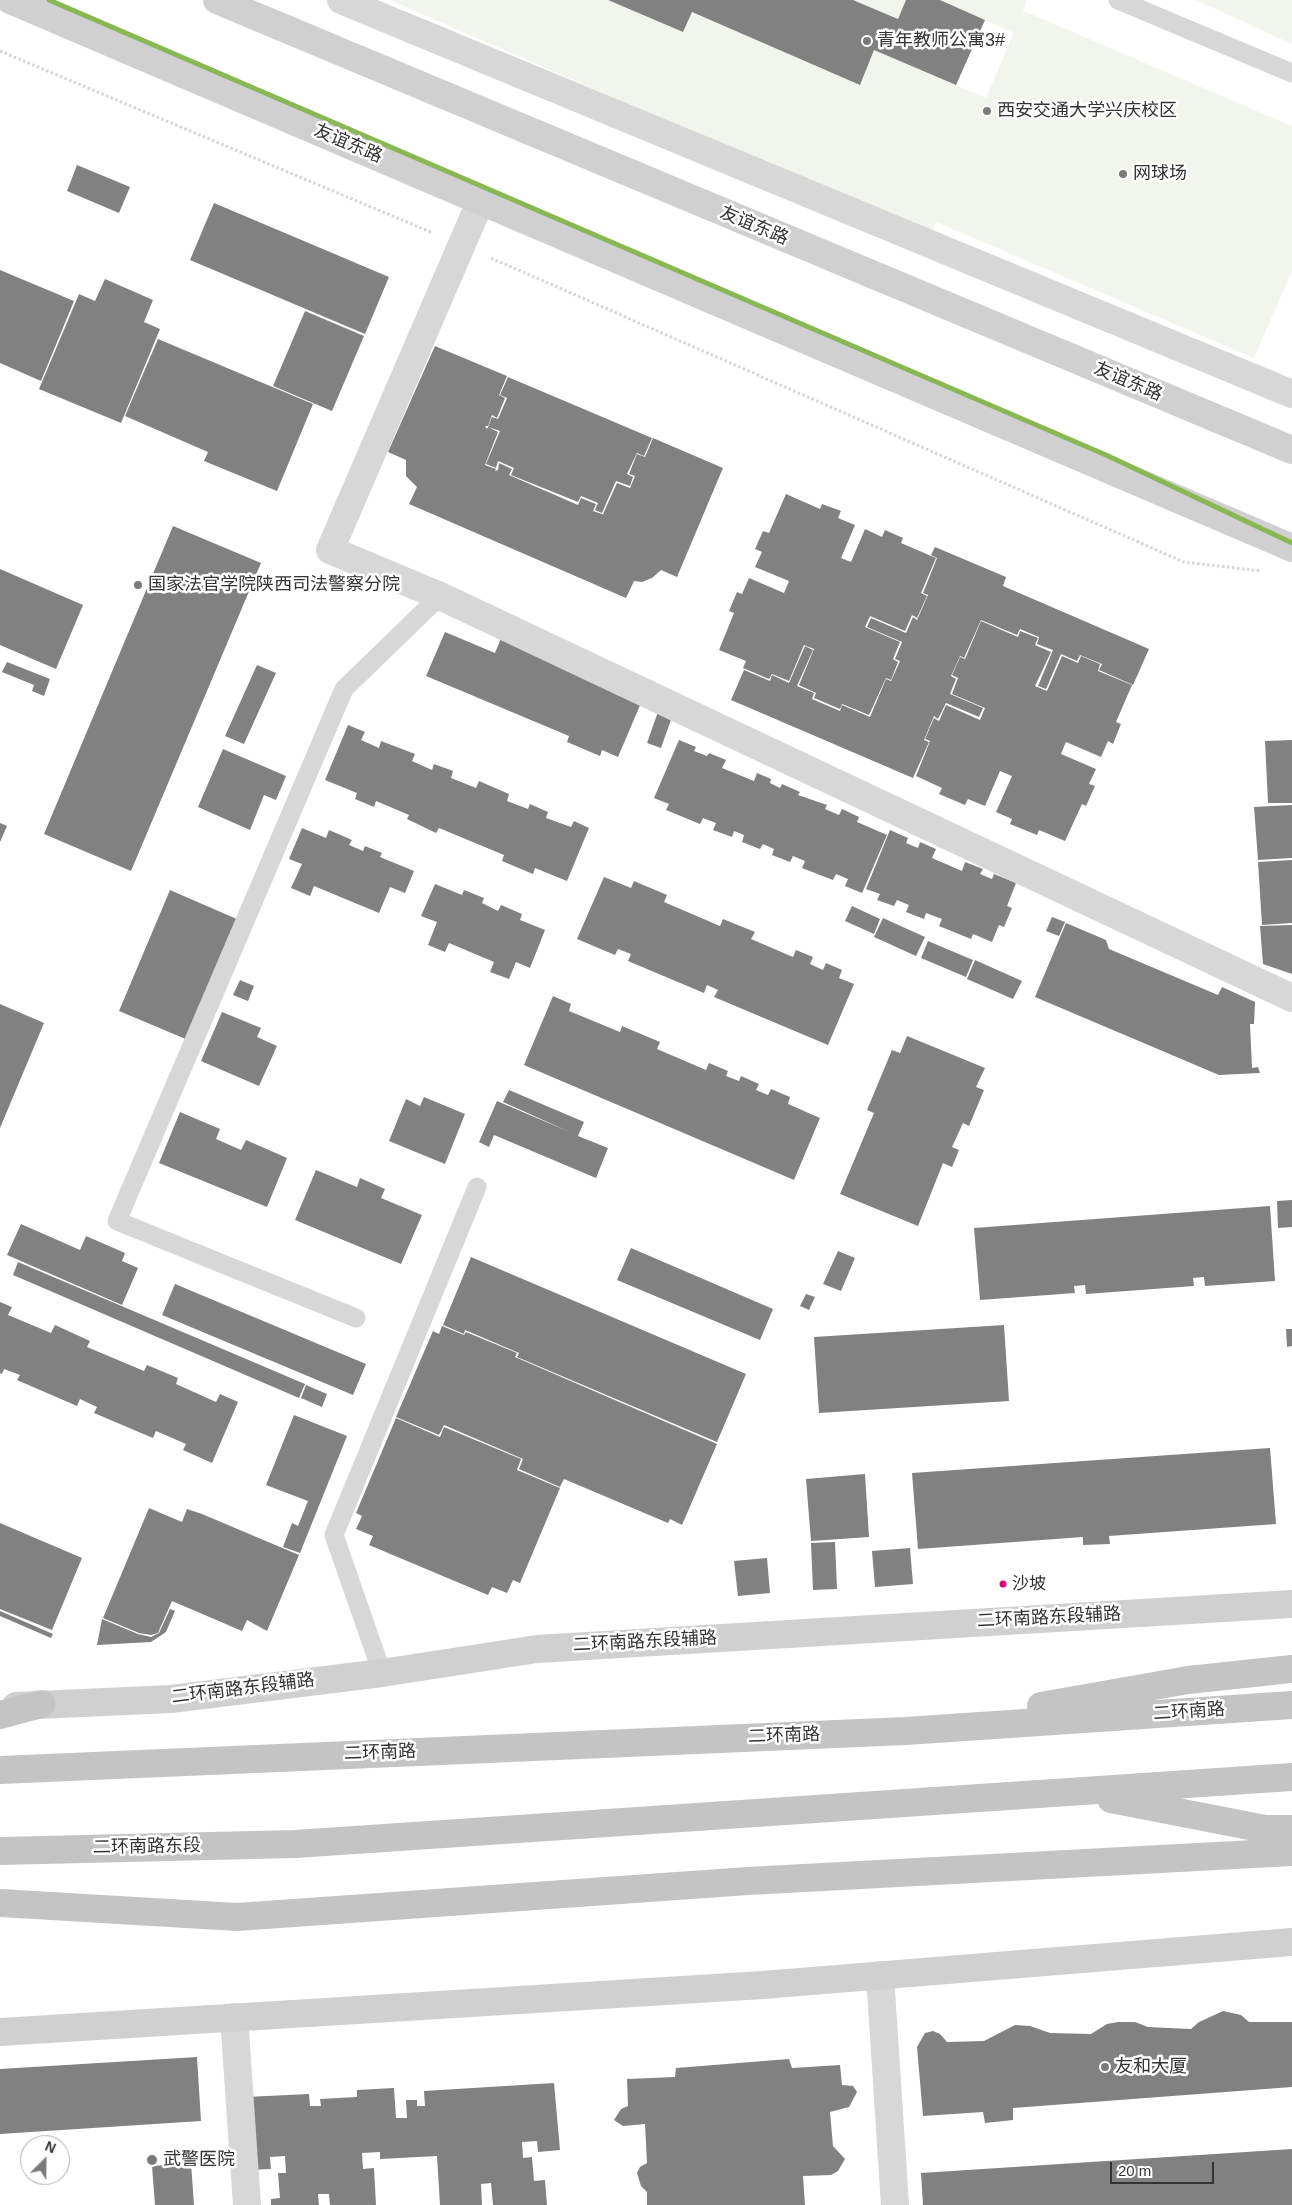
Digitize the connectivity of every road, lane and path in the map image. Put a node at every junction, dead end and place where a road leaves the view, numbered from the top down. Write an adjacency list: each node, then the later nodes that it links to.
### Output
1 (10, 0): 7 (main road, 友谊东路)
2 (217, 0): 10 (main road, 友谊东路)
3 (341, 0): 9 (street)
4 (1118, 0): 6 (lane)
5 (0, 51): 8 (path)
6 (1292, 73)
7 (480, 200): 8 (street); 11 (main road, 友谊东路)
8 (462, 245): 12 (path); 13 (street)
9 (1292, 394)
10 (1292, 450)
11 (1292, 548)
12 (1262, 571)
13 (440, 596): 14 (street); 16 (lane)
14 (1292, 998)
15 (477, 1187): 19 (lane)
16 (356, 1318)
17 (1292, 1604): 19 (main road, 二环南路东段辅路)
18 (1292, 1669): 24 (highway)
19 (382, 1673): 20 (main road, 二环南路东段辅路)
20 (41, 1704): 22 (main road, 二环南路东段辅路); 23 (highway)
21 (1292, 1704): 24 (highway, 二环南路)
22 (0, 1706)
23 (0, 1715)
24 (906, 1731): 25 (highway, 二环南路)
25 (0, 1770)
26 (1292, 1777): 27 (highway)
27 (1076, 1792): 28 (highway); 29 (highway, 二环南路东段)
28 (1292, 1829)
29 (0, 1851)
30 (1292, 1852): 31 (highway)
31 (0, 1903)
32 (1292, 1942): 33 (main road)
33 (880, 1975): 34 (main road); 37 (street)
34 (234, 2018): 35 (main road); 36 (street)
35 (0, 2032)
36 (247, 2205)
37 (895, 2205)

